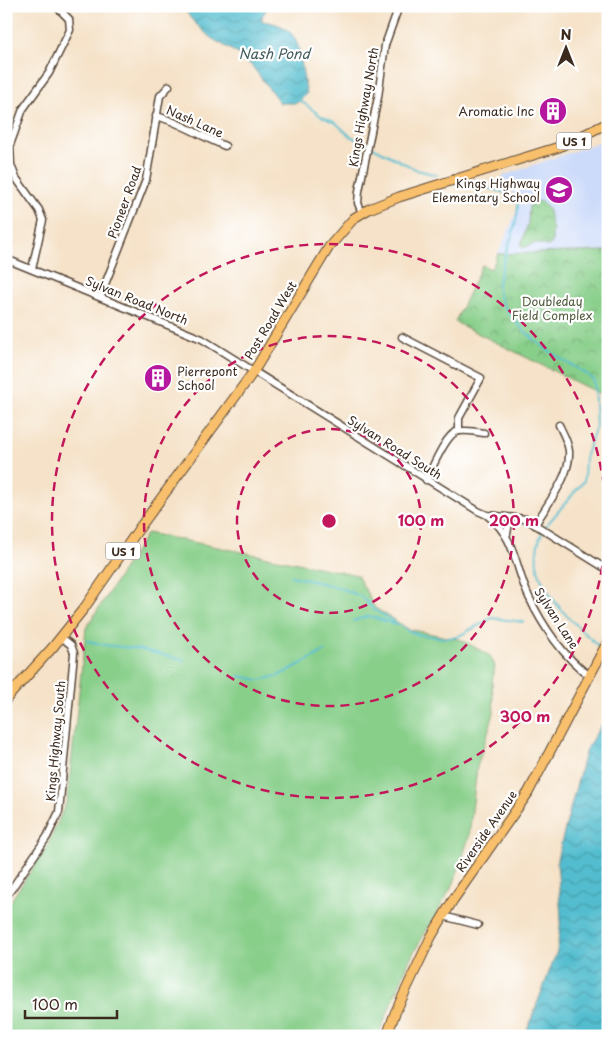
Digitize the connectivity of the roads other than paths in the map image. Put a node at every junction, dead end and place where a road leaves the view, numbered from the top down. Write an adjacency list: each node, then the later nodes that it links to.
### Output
1 (56, 6): 9 (street)
2 (399, 6): 7 (street, Kings Highway North)
3 (169, 86): 4 (street, Pioneer Road)
4 (156, 116): 6 (street, Nash Lane); 10 (street, Pioneer Road)
5 (608, 123): 7 (main road, Post Road West / US 1)
6 (224, 146)
7 (362, 213): 12 (main road, Post Road West / US 1)
8 (6, 259): 9 (street, Sylvan Road North)
9 (32, 269): 10 (street, Sylvan Road North)
10 (100, 297): 12 (street, Sylvan Road North)
11 (402, 337): 14 (street)
12 (254, 371): 16 (street, Sylvan Road South); 21 (main road, Post Road West / US 1)
13 (559, 425): 18 (street)
14 (459, 431): 15 (street); 16 (street)
15 (484, 433)
16 (426, 480): 17 (street, Sylvan Road South)
17 (487, 516): 18 (street, Sylvan Road South); 19 (street, Sylvan Lane)
18 (535, 525): 19 (street); 20 (street, Sylvan Road South)
19 (507, 534): 23 (street, Sylvan Lane)
20 (608, 570)
21 (61, 637): 24 (main road, Post Road West / US 1); 25 (street, Kings Highway South)
22 (606, 645): 23 (main road, Riverside Avenue)
23 (590, 676): 26 (main road, Riverside Avenue)
24 (6, 699)
25 (6, 897)
26 (444, 916): 27 (street); 28 (main road, Riverside Avenue)
27 (478, 925)
28 (387, 1036)

